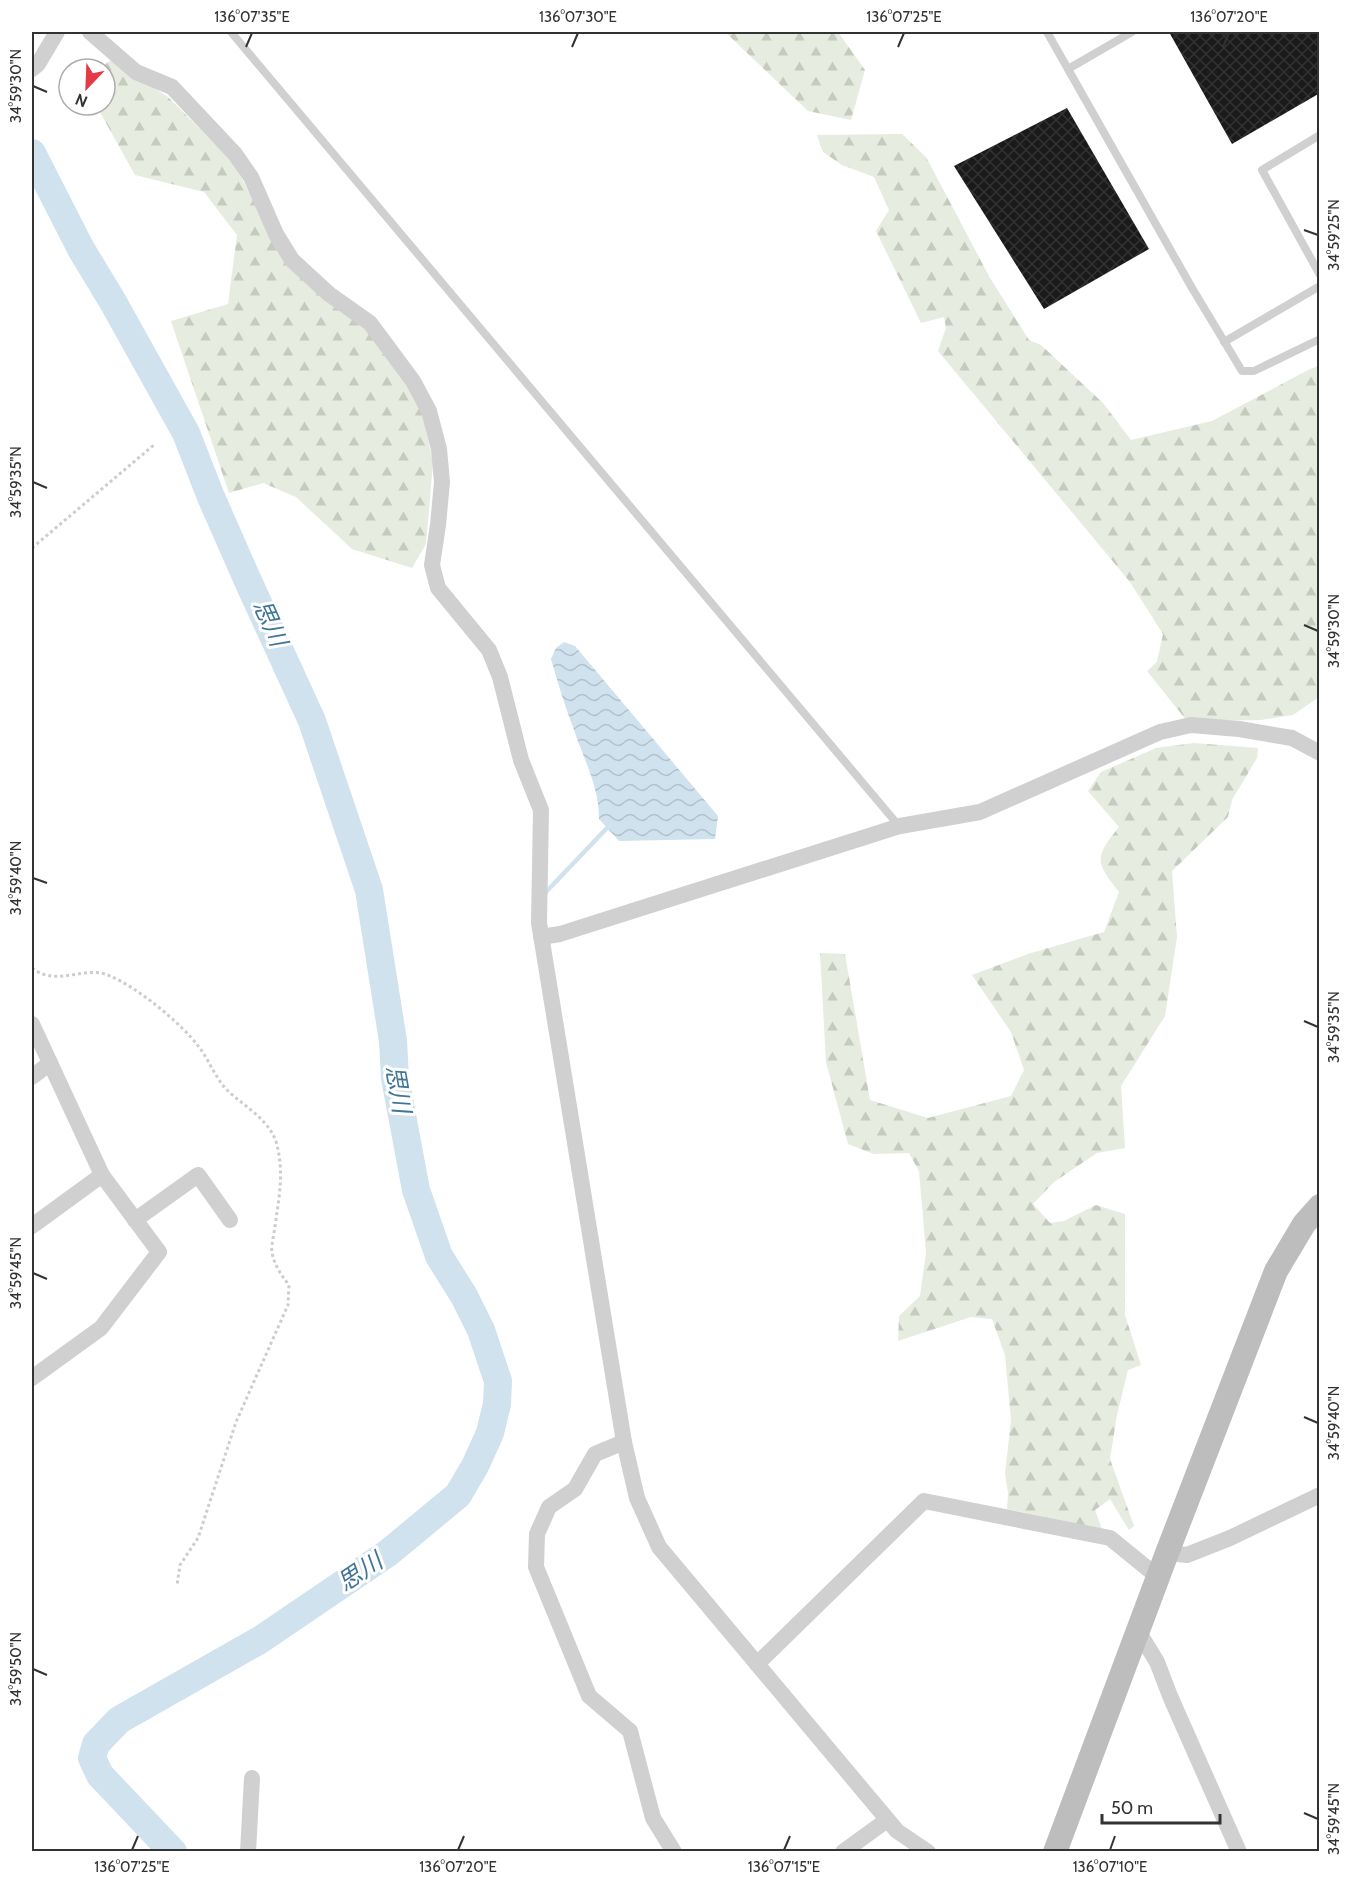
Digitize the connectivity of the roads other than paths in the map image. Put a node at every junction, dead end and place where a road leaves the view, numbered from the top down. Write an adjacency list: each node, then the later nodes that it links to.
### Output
1 (57, 32): 6 (street)
2 (90, 32): 15 (street)
3 (231, 32): 14 (lane)
4 (1047, 32): 7 (lane)
5 (1132, 32): 7 (lane)
6 (32, 69)
7 (1068, 69): 12 (lane)
8 (1320, 135): 9 (lane)
9 (1320, 275)
10 (1320, 286): 12 (lane)
11 (1320, 339): 12 (lane)
12 (1224, 342)
13 (1320, 753): 14 (street)
14 (900, 826): 15 (street)
15 (541, 937): 25 (street)
16 (32, 1024): 17 (street)
17 (50, 1063): 18 (street); 19 (street)
18 (32, 1077)
19 (102, 1175): 21 (street); 23 (street)
20 (1320, 1206): 27 (street)
21 (135, 1220): 22 (street); 24 (street)
22 (230, 1220)
23 (32, 1226)
24 (32, 1378)
25 (624, 1442): 30 (street); 34 (street)
26 (1320, 1495): 27 (street)
27 (1167, 1552): 28 (street)
28 (1158, 1577): 29 (street); 30 (street)
29 (1138, 1631): 37 (street); 38 (street)
30 (756, 1664): 32 (street)
31 (252, 1778): 33 (street)
32 (887, 1820): 35 (street); 36 (street)
33 (248, 1851)
34 (674, 1851)
35 (843, 1851)
36 (928, 1851)
37 (1055, 1851)
38 (1239, 1851)

